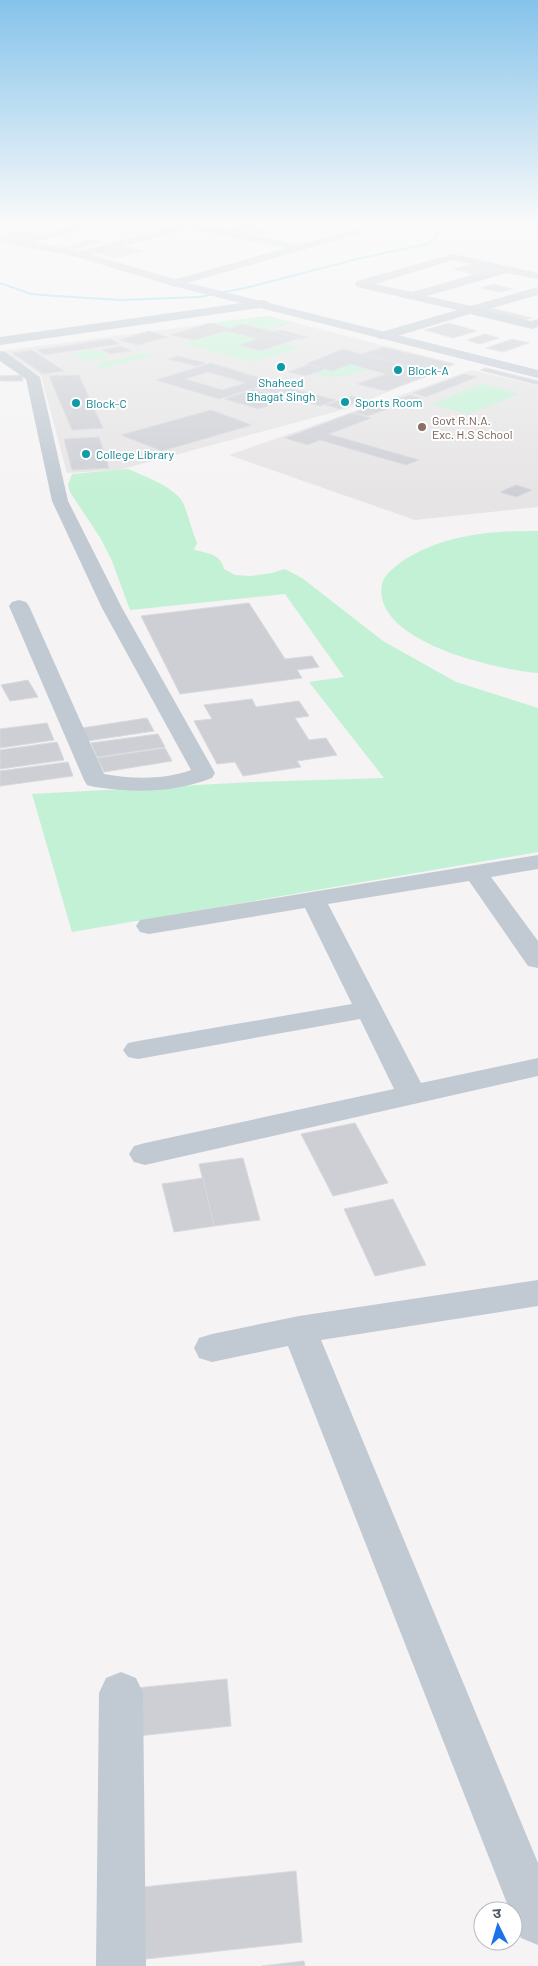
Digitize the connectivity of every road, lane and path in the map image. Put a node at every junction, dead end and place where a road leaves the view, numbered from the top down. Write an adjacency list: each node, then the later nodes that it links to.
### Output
1 (194, 314): 7 (street)
2 (295, 314): 6 (main road)
3 (459, 314): 6 (street)
4 (486, 314): 5 (street)
5 (538, 323)
6 (385, 336): 9 (main road)
7 (0, 341)
8 (0, 355): 10 (street)
9 (538, 375)
10 (19, 606)
11 (538, 862): 12 (street)
12 (475, 872): 13 (street); 15 (street)
13 (313, 899): 14 (street); 16 (street)
14 (149, 926)
15 (538, 960)
16 (370, 1009): 17 (street); 19 (street)
17 (138, 1050)
18 (538, 1066): 19 (street)
19 (412, 1096): 20 (street)
20 (145, 1154)
21 (538, 1293): 22 (street)
22 (299, 1330): 23 (street); 25 (street)
23 (212, 1348)
24 (121, 1694): 26 (street)
25 (538, 1921)
26 (121, 1966)

